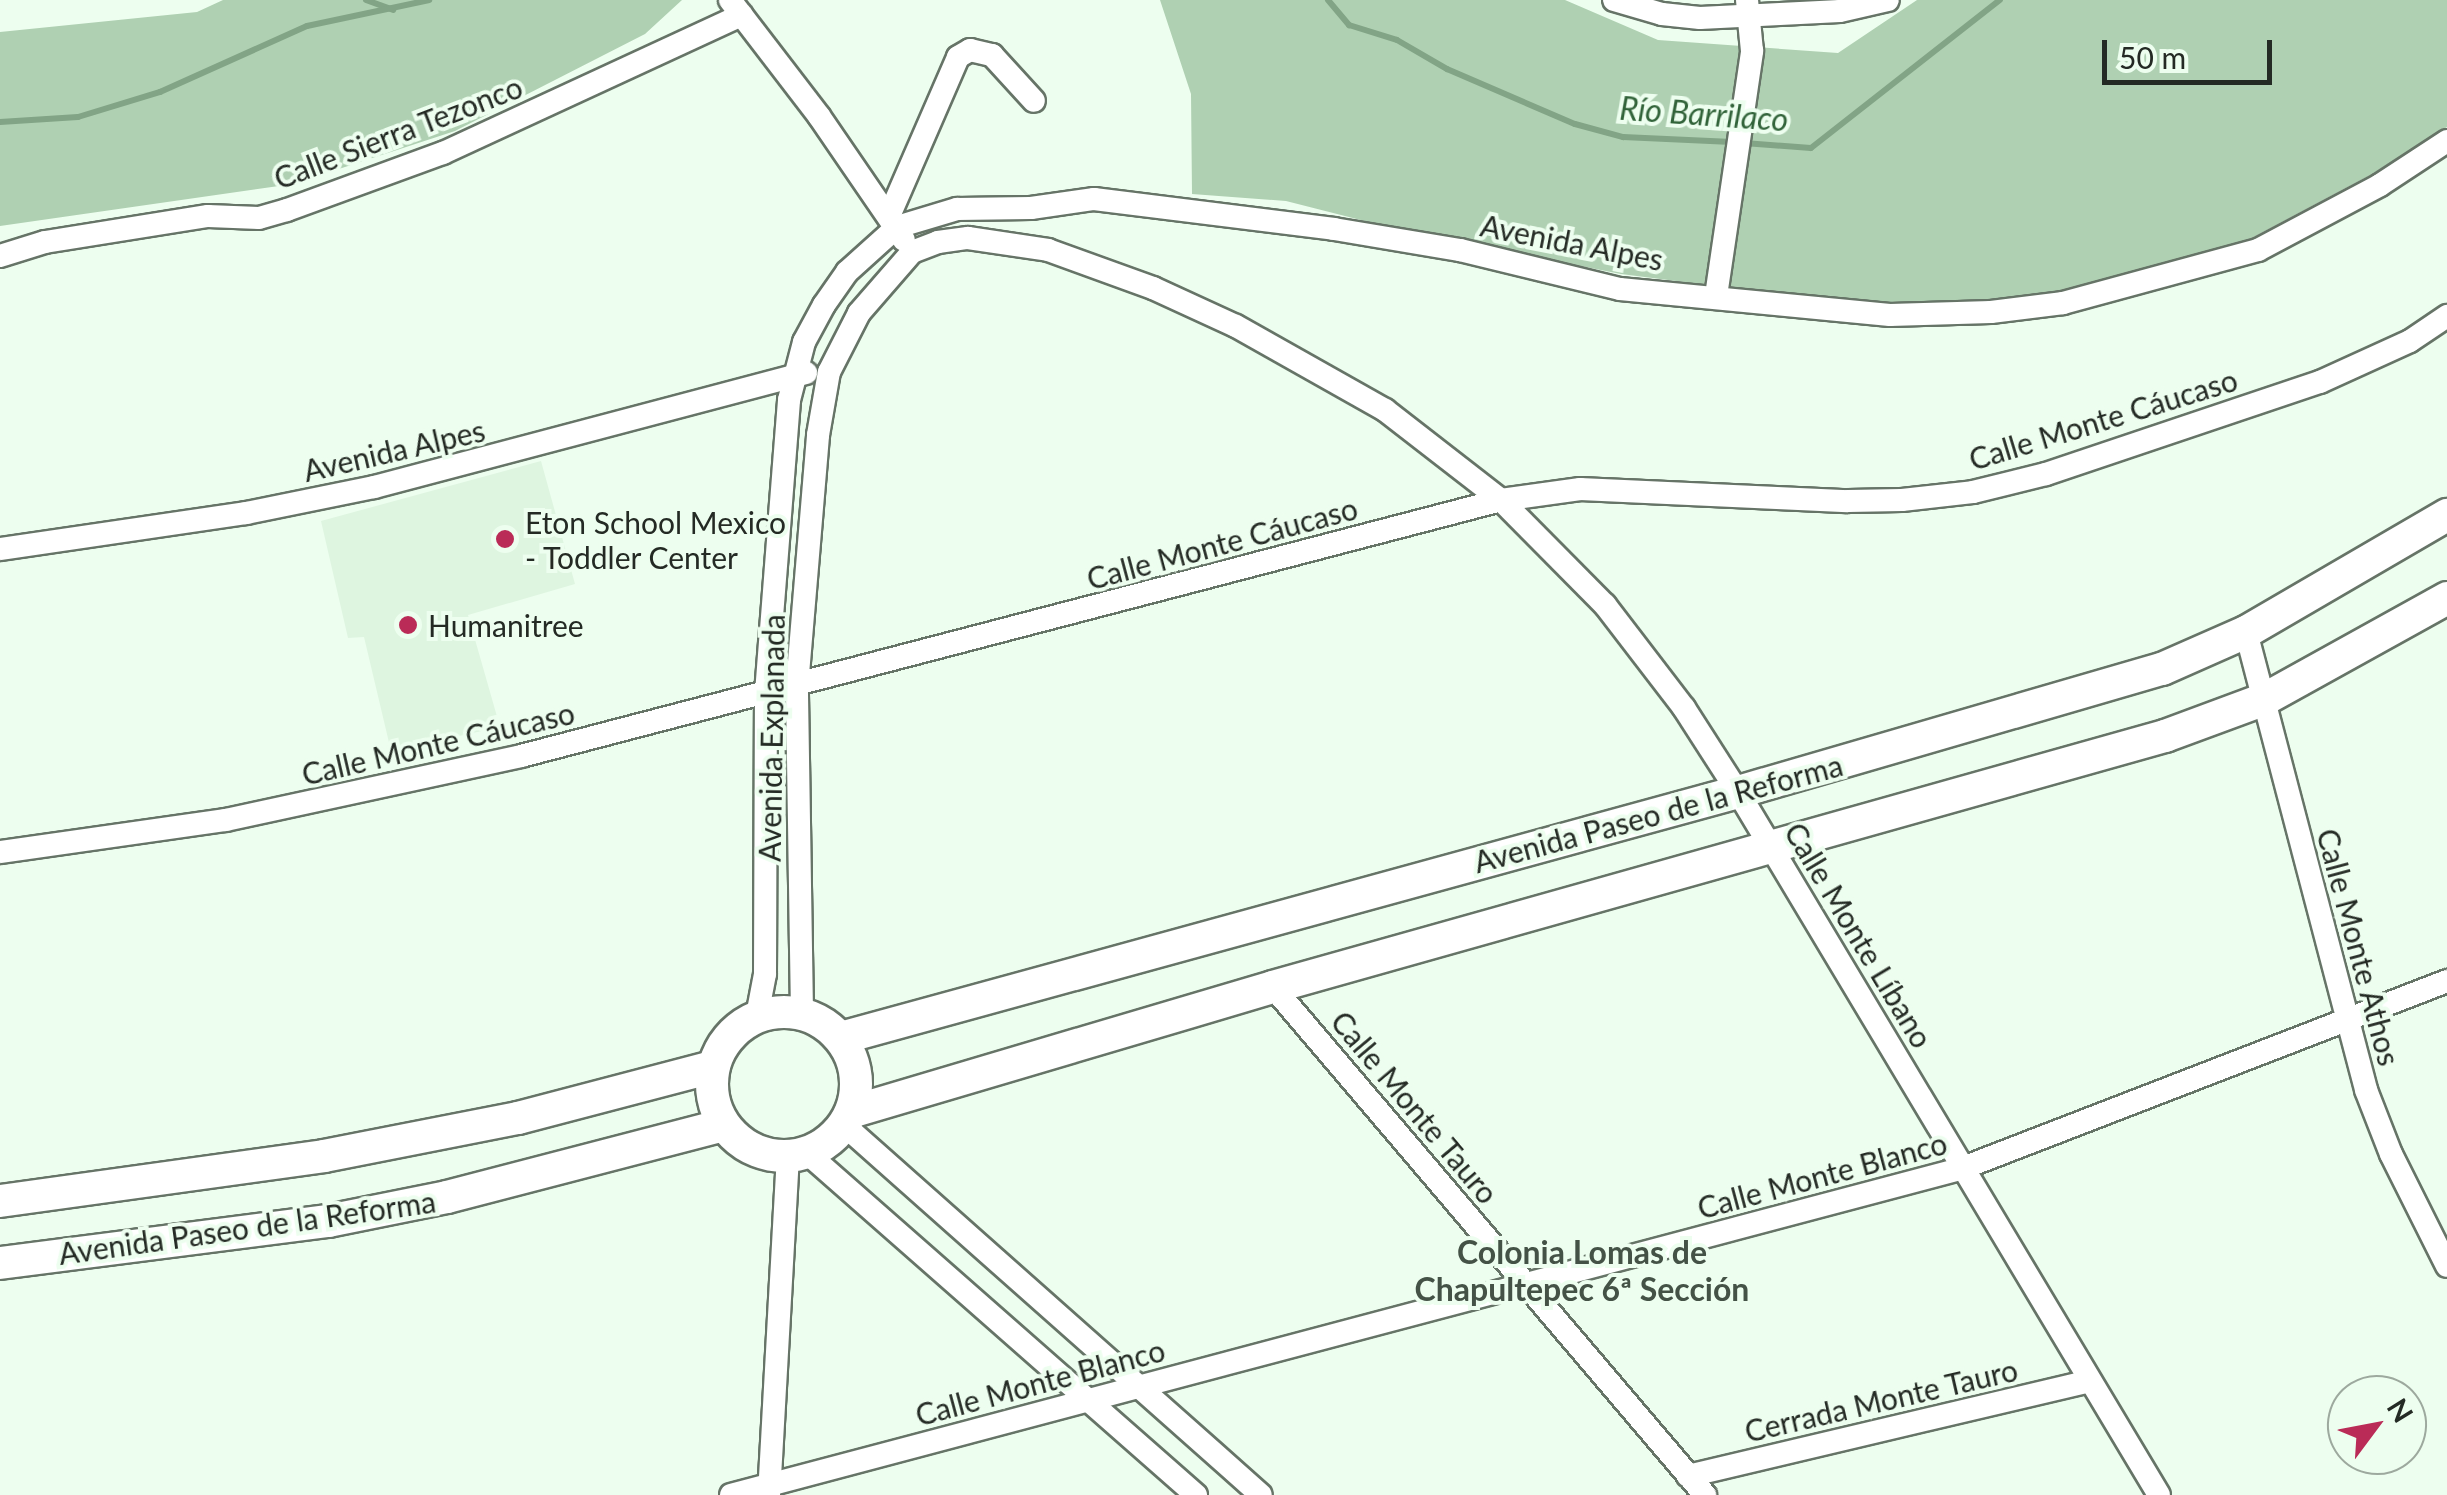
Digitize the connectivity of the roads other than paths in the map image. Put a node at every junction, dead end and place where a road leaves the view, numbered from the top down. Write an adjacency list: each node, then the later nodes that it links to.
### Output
1 (1614, 0): 4 (street)
2 (1888, 0): 4 (street)
3 (736, 8): 8 (street); 11 (street, Calle Sierra Tezonco)
4 (1757, 20): 12 (street)
5 (1034, 101): 8 (street)
6 (2447, 141): 12 (street, Avenida Alpes)
7 (1031, 208): 8 (street, Avenida Alpes); 9 (street); 12 (street, Avenida Alpes)
8 (893, 221): 10 (street); 15 (street, Avenida Alpes)
9 (1021, 244): 10 (street, Calle Monte Líbano); 16 (street, Calle Monte Líbano)
10 (912, 252): 14 (street, Avenida Explanada)
11 (0, 256)
12 (1716, 296)
13 (2447, 316): 16 (street, Calle Monte Cáucaso)
14 (830, 372): 15 (street, Avenida Alpes); 21 (street, Avenida Explanada)
15 (794, 373): 18 (street, Avenida Alpes); 22 (street, Avenida Explanada)
16 (1500, 500): 21 (street, Calle Monte Cáucaso); 24 (street, Calle Monte Líbano)
17 (2447, 515): 20 (main road, Avenida Paseo de la Reforma)
18 (0, 550)
19 (2447, 598): 23 (main road)
20 (2246, 632): 23 (street, Calle Monte Athos); 24 (main road, Avenida Paseo de la Reforma)
21 (797, 686): 22 (street, Calle Monte Cáucaso); 29 (street, Avenida Explanada)
22 (766, 693): 26 (street, Calle Monte Cáucaso); 30 (street, Avenida Explanada)
23 (2265, 698): 25 (main road); 31 (street, Calle Monte Athos)
24 (1738, 792): 25 (street, Calle Monte Líbano); 32 (main road, Avenida Paseo de la Reforma)
25 (1772, 849): 28 (main road); 37 (street, Calle Monte Líbano)
26 (0, 852)
27 (2447, 980): 31 (street, Calle Monte Blanco)
28 (1273, 987): 34 (main road); 41 (street, Calle Monte Tauro)
29 (802, 1012): 30 (main road); 32 (main road)
30 (757, 1016): 33 (main road)
31 (2345, 1019): 37 (street, Calle Monte Blanco); 40 (street, Calle Monte Athos)
32 (840, 1038): 34 (main road)
33 (713, 1067): 35 (main road); 38 (main road, Avenida Paseo de la Reforma)
34 (848, 1119): 36 (main road); 43 (street)
35 (724, 1125): 36 (main road); 39 (main road, Avenida Paseo de la Reforma)
36 (798, 1155): 44 (street); 46 (street)
37 (1963, 1168): 41 (street, Calle Monte Blanco); 42 (street, Calle Monte Líbano)
38 (0, 1201)
39 (0, 1263)
40 (2447, 1266)
41 (1526, 1285): 43 (street, Calle Monte Blanco); 45 (street, Calle Monte Tauro)
42 (2088, 1382): 45 (street, Cerrada Monte Tauro); 51 (street, Calle Monte Líbano)
43 (1140, 1386): 44 (street, Calle Monte Blanco); 49 (street)
44 (1092, 1400): 46 (street, Calle Monte Blanco); 48 (street)
45 (1688, 1476): 50 (street, Calle Monte Tauro)
46 (769, 1490): 47 (street, Calle Monte Blanco)
47 (732, 1495)
48 (1196, 1495)
49 (1260, 1495)
50 (1705, 1495)
51 (2159, 1495)

